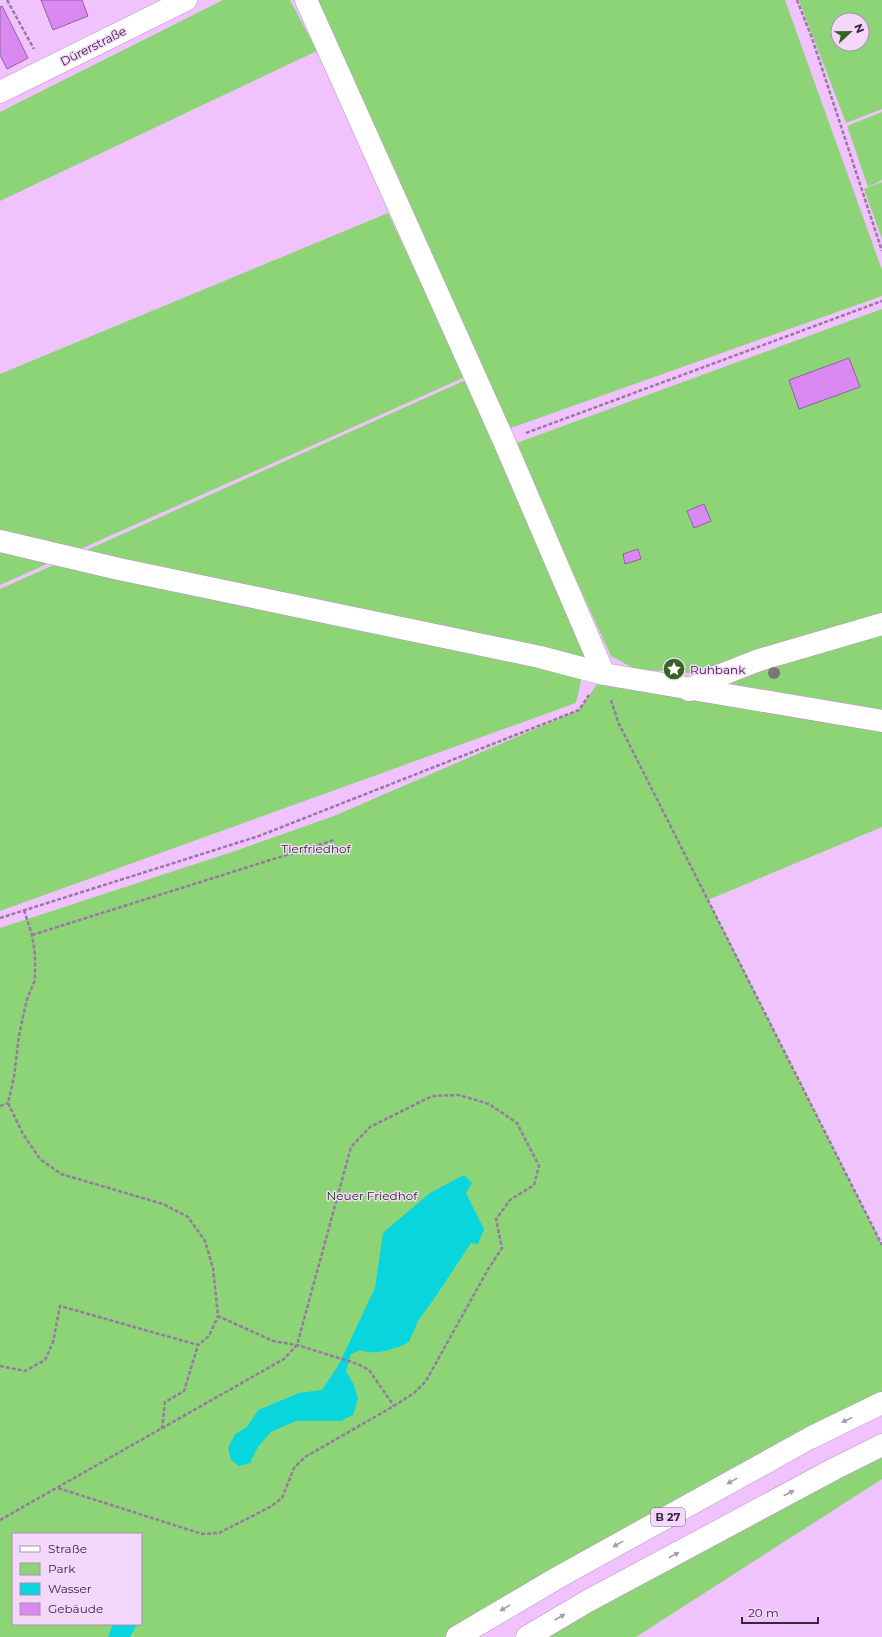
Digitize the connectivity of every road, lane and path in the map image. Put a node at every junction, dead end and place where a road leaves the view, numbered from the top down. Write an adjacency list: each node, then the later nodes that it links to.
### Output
1 (7, 0): 5 (path)
2 (186, 0): 5 (main road, Dürerstraße)
3 (306, 0): 9 (main road)
4 (797, 0): 7 (path)
5 (46, 70): 6 (main road, Dürerstraße)
6 (0, 92)
7 (882, 251)
8 (882, 301): 9 (path)
9 (504, 441): 12 (main road)
10 (0, 541): 12 (main road)
11 (882, 624): 13 (main road)
12 (604, 674): 13 (main road); 16 (path); 21 (path)
13 (689, 690): 14 (main road)
14 (882, 721)
15 (334, 840): 18 (path)
16 (24, 910): 17 (path); 18 (path)
17 (0, 918)
18 (32, 935): 19 (path)
19 (8, 1103): 20 (path); 22 (path)
20 (0, 1106)
21 (882, 1245)
22 (218, 1316): 23 (path); 24 (path)
23 (297, 1344): 27 (path); 27 (path); 28 (path)
24 (198, 1345): 25 (path); 28 (path)
25 (0, 1366)
26 (882, 1403): 34 (main road, B 27, one-way to 34)
27 (394, 1406): 30 (path)
28 (162, 1429): 30 (path)
29 (882, 1445): 35 (main road, one-way to 29)
30 (58, 1488): 32 (path)
31 (0, 1516): 32 (path)
32 (5, 1518): 33 (path)
33 (0, 1520)
34 (457, 1637)
35 (527, 1637)

